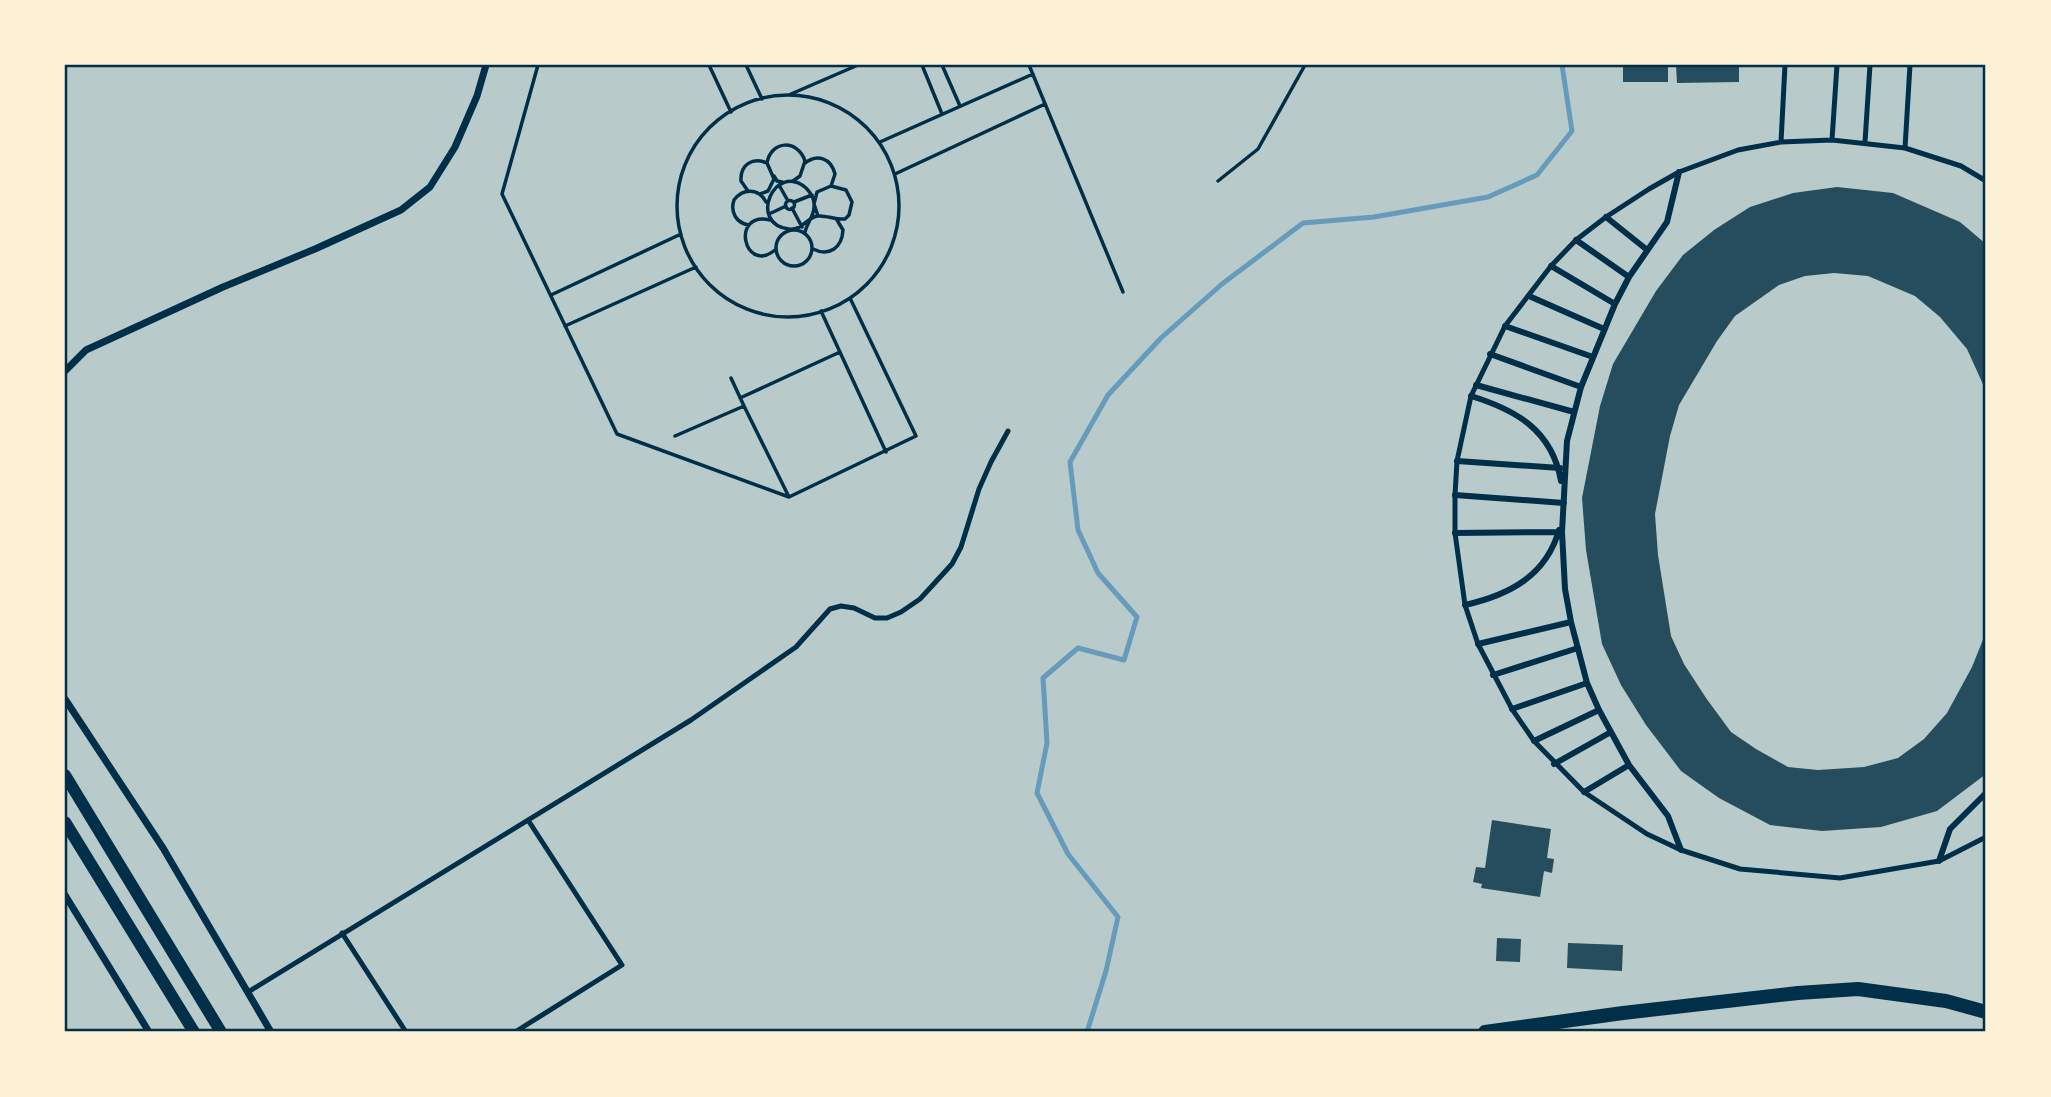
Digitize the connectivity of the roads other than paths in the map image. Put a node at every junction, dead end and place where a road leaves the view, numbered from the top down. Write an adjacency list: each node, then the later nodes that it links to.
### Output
1 (486, 65): 23 (street)
2 (1785, 65): 7 (lane)
3 (1838, 65): 6 (lane)
4 (1870, 65): 8 (lane)
5 (1910, 65): 9 (lane)
6 (1832, 140): 7 (lane); 8 (lane)
7 (1781, 142): 10 (lane)
8 (1865, 142): 9 (lane)
9 (1905, 148): 11 (lane)
10 (1679, 172): 12 (lane); 14 (street)
11 (1986, 181)
12 (1606, 217): 13 (lane); 14 (street)
13 (1576, 240): 15 (lane); 16 (street)
14 (1646, 249): 16 (street)
15 (1551, 266): 17 (lane); 18 (street)
16 (1629, 277): 18 (street)
17 (1529, 296): 19 (lane); 20 (street)
18 (1615, 304): 20 (street)
19 (1504, 327): 21 (lane); 22 (street)
20 (1604, 329): 22 (street)
21 (1490, 354): 24 (lane); 25 (street)
22 (1593, 357): 25 (street)
23 (65, 371)
24 (1476, 385): 26 (lane); 27 (street)
25 (1580, 387): 27 (street)
26 (1471, 396): 29 (lane); 35 (street)
27 (1574, 412): 30 (street)
28 (1008, 431): 51 (lane)
29 (1457, 461): 30 (street); 31 (lane)
30 (1565, 469): 32 (street)
31 (1455, 495): 32 (street); 34 (lane)
32 (1564, 503): 33 (street)
33 (1562, 531): 34 (street); 36 (street)
34 (1455, 533): 35 (lane)
35 (1465, 605): 37 (lane)
36 (1571, 622): 37 (street); 38 (street)
37 (1478, 644): 39 (lane)
38 (1578, 648): 39 (street); 40 (street)
39 (1493, 675): 42 (lane)
40 (1587, 683): 42 (street); 43 (street)
41 (65, 699): 58 (street)
42 (1512, 709): 45 (lane)
43 (1598, 710): 44 (street); 45 (street)
44 (1611, 732): 46 (street); 47 (street)
45 (1534, 741): 46 (lane)
46 (1554, 764): 49 (lane)
47 (1629, 765): 49 (street); 54 (street)
48 (65, 775): 62 (street)
49 (1584, 792): 54 (lane)
50 (1986, 793): 55 (street)
51 (528, 820): 57 (lane); 65 (lane)
52 (65, 822): 61 (street)
53 (1986, 837): 55 (lane)
54 (1681, 850): 55 (lane)
55 (1939, 861)
56 (65, 895): 60 (street)
57 (342, 933): 58 (lane); 64 (lane)
58 (247, 992): 63 (street)
59 (1986, 1012): 66 (main road)
60 (149, 1032)
61 (194, 1032)
62 (221, 1032)
63 (271, 1032)
64 (406, 1032)
65 (515, 1032)
66 (1485, 1032)

